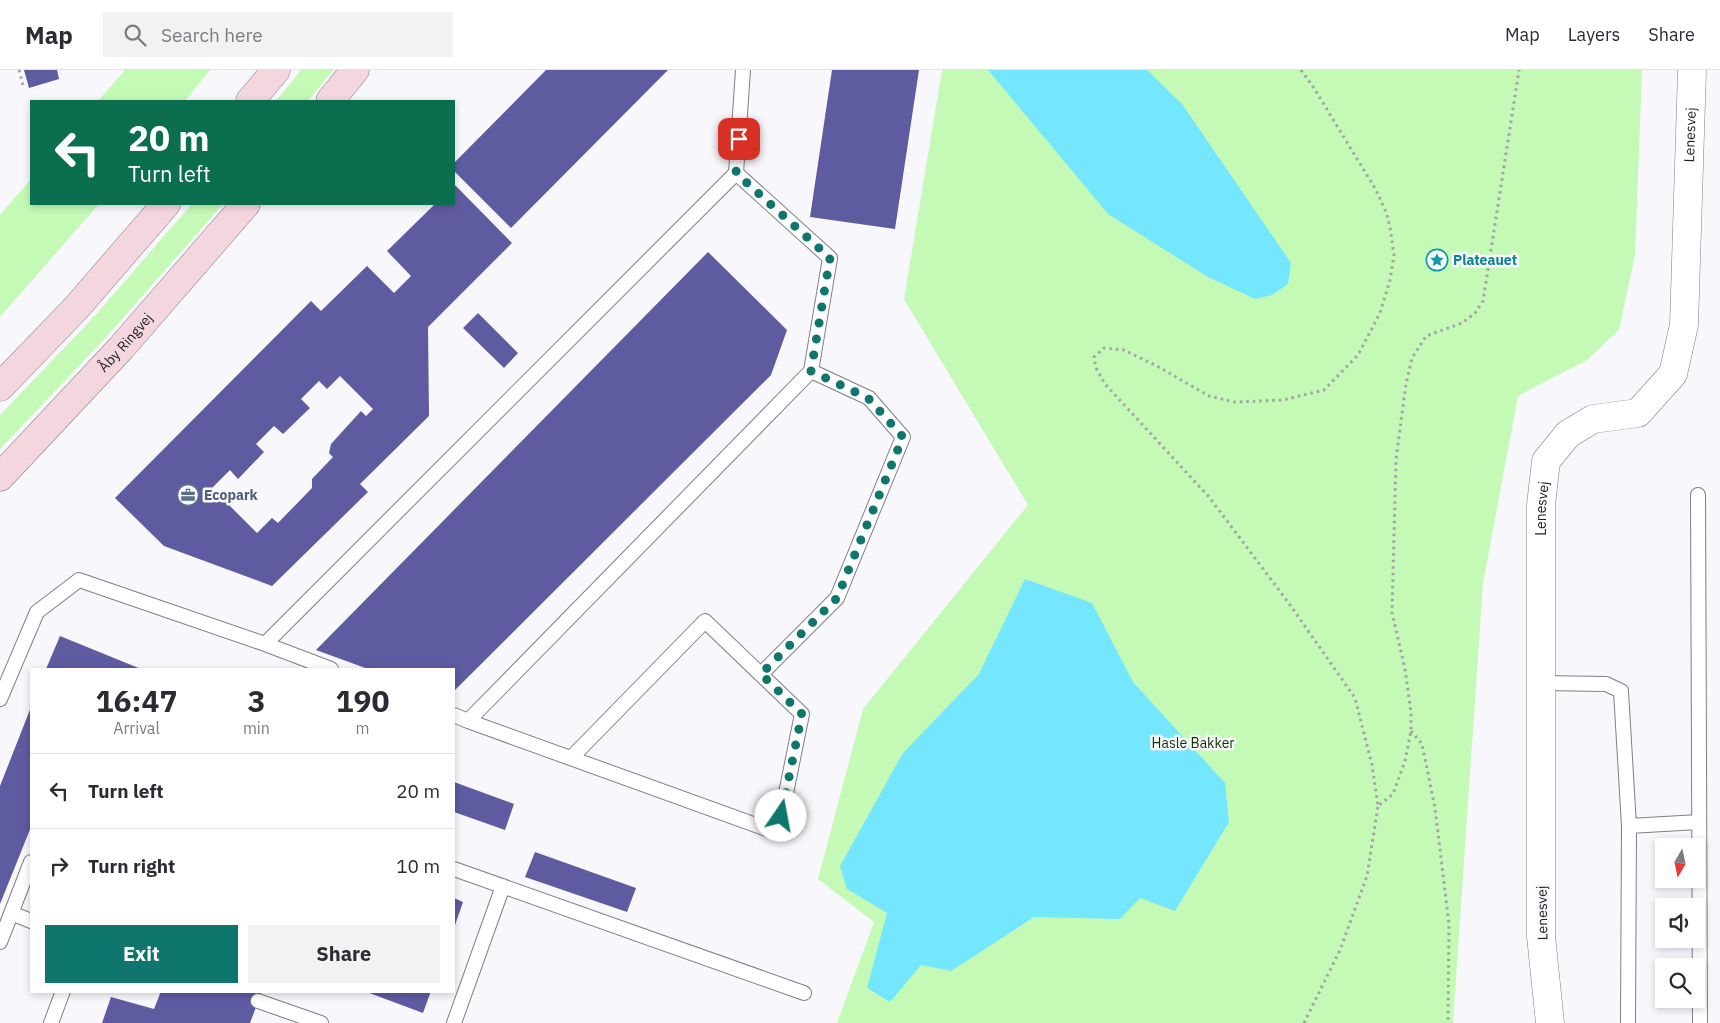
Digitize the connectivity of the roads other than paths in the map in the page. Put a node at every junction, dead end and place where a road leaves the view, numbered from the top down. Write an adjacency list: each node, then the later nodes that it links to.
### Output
1 (276, 70): 5 (main road)
2 (355, 70): 6 (main road)
3 (743, 70): 7 (lane)
4 (1692, 70): 17 (street, Lenesvej)
5 (251, 100)
6 (331, 100)
7 (736, 173): 10 (lane); 14 (lane)
8 (165, 205): 11 (main road)
9 (245, 205): 12 (main road, Åby Ringvej)
10 (811, 371): 16 (lane); 20 (lane)
11 (0, 388)
12 (0, 477)
13 (1698, 495): 22 (lane)
14 (265, 644): 15 (lane); 18 (lane)
15 (328, 668)
16 (761, 674): 21 (lane); 21 (lane)
17 (1542, 683): 23 (lane); 36 (street, Lenesvej)
18 (0, 698)
19 (455, 715): 20 (lane)
20 (468, 721): 21 (lane)
21 (571, 758)
22 (1699, 822): 23 (lane); 38 (lane)
23 (1629, 826): 37 (lane)
24 (30, 864): 27 (lane)
25 (455, 869): 26 (lane)
26 (503, 886): 31 (lane); 35 (lane)
27 (10, 913): 28 (lane); 29 (lane)
28 (30, 921)
29 (0, 942)
30 (61, 993): 33 (lane)
31 (804, 993)
32 (258, 1001): 34 (lane)
33 (51, 1023)
34 (321, 1023)
35 (455, 1023)
36 (1550, 1023)
37 (1628, 1023)
38 (1700, 1023)

